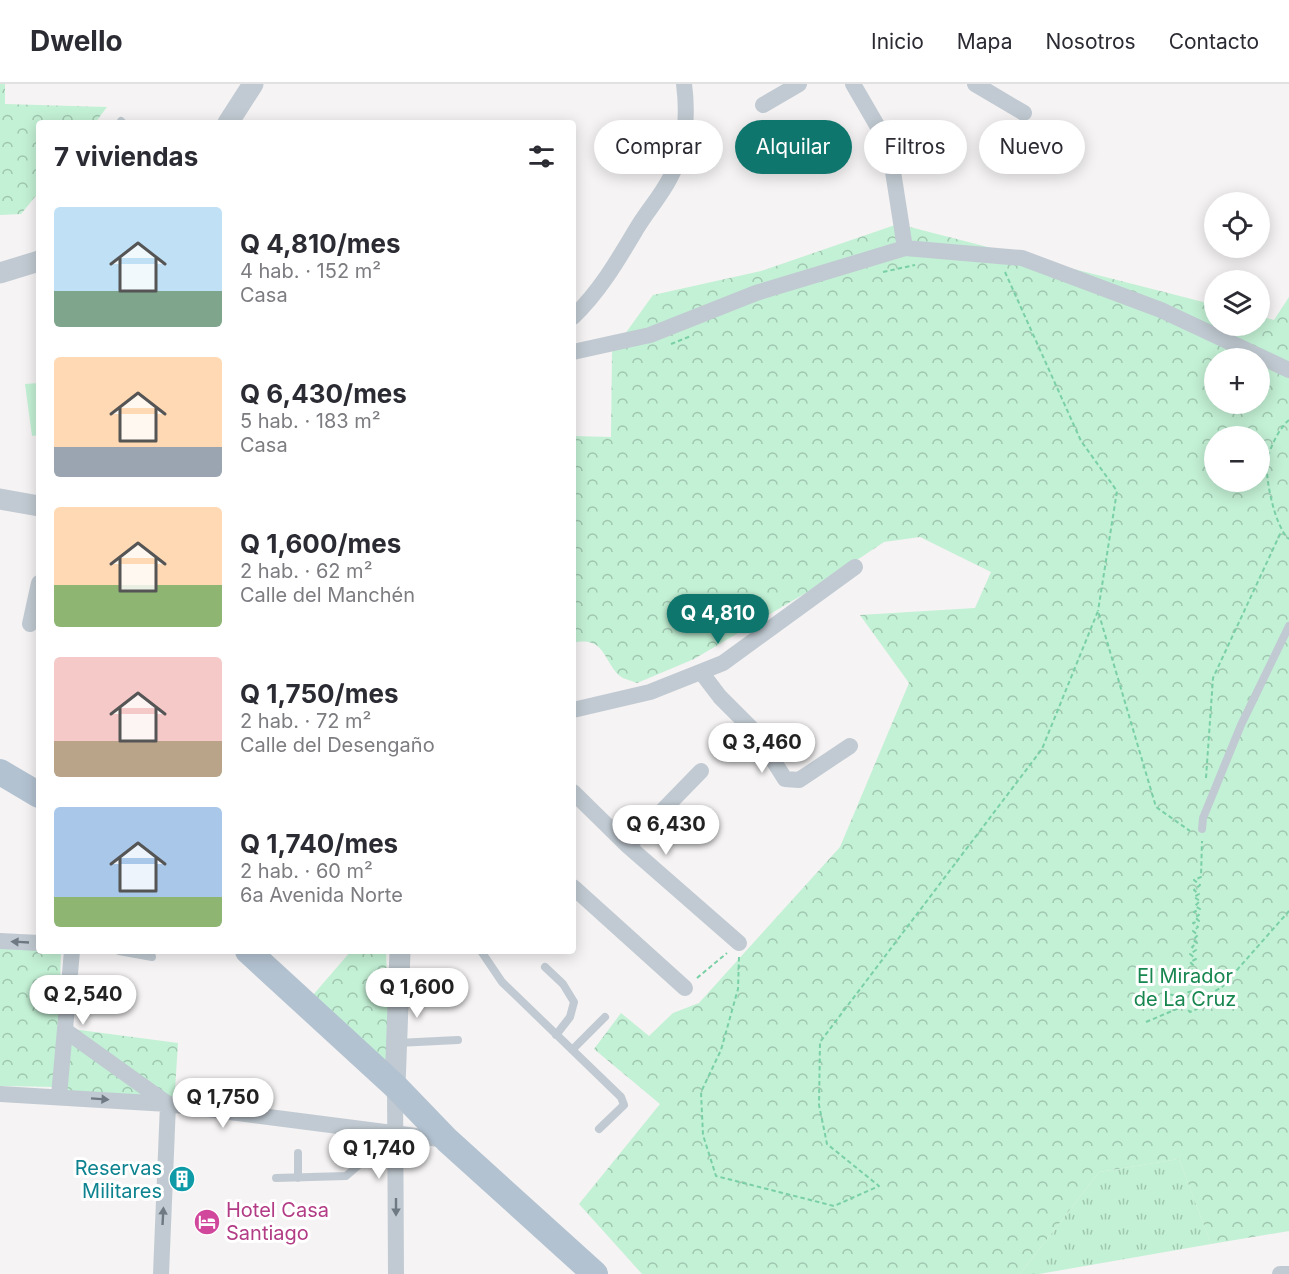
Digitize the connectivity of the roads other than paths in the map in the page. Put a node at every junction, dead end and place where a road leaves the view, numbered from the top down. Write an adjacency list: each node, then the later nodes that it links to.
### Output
1 (253, 84): 8 (street)
2 (684, 84): 12 (street)
3 (799, 84): 6 (street)
4 (853, 84): 9 (street)
5 (975, 84): 7 (street)
6 (763, 105)
7 (1024, 112)
8 (230, 120)
9 (905, 248): 13 (street); 14 (street)
10 (36, 262): 11 (street)
11 (0, 273)
12 (576, 314)
13 (576, 351)
14 (1289, 370)
15 (0, 499): 16 (street)
16 (36, 505)
17 (855, 567): 21 (street)
18 (36, 597): 19 (street)
19 (30, 624)
20 (1289, 626): 28 (lane)
21 (701, 672): 22 (street); 23 (street)
22 (576, 709)
23 (850, 746)
24 (701, 771): 29 (street)
25 (0, 772): 26 (main road)
26 (36, 793)
27 (576, 795): 29 (street)
28 (1202, 830)
29 (628, 846): 33 (street)
30 (576, 889): 41 (street)
31 (0, 941): 32 (street, one-way to 31)
32 (36, 943)
33 (739, 943)
34 (72, 954): 43 (street)
35 (136, 954): 39 (lane)
36 (251, 954): 48 (main road)
37 (400, 954): 46 (street)
38 (483, 954): 44 (lane)
39 (152, 957)
40 (545, 967): 44 (lane)
41 (685, 988)
42 (605, 1017): 47 (lane)
43 (66, 1031): 50 (street); 51 (street)
44 (556, 1035): 47 (lane)
45 (458, 1040): 46 (lane)
46 (397, 1043): 48 (street)
47 (572, 1050): 52 (lane)
48 (395, 1086): 53 (street); 54 (main road)
49 (0, 1094): 50 (street)
50 (59, 1096): 51 (street, one-way to 51)
51 (168, 1104): 53 (street); 58 (street, one-way to 51)
52 (599, 1129)
53 (396, 1134): 54 (street); 57 (lane); 59 (street, one-way to 59)
54 (447, 1140): 60 (main road)
55 (298, 1153): 57 (lane)
56 (276, 1178): 57 (lane)
57 (298, 1178)
58 (160, 1274)
59 (396, 1274)
60 (595, 1274)
61 (1280, 1274): 62 (street)
62 (1289, 1274)

